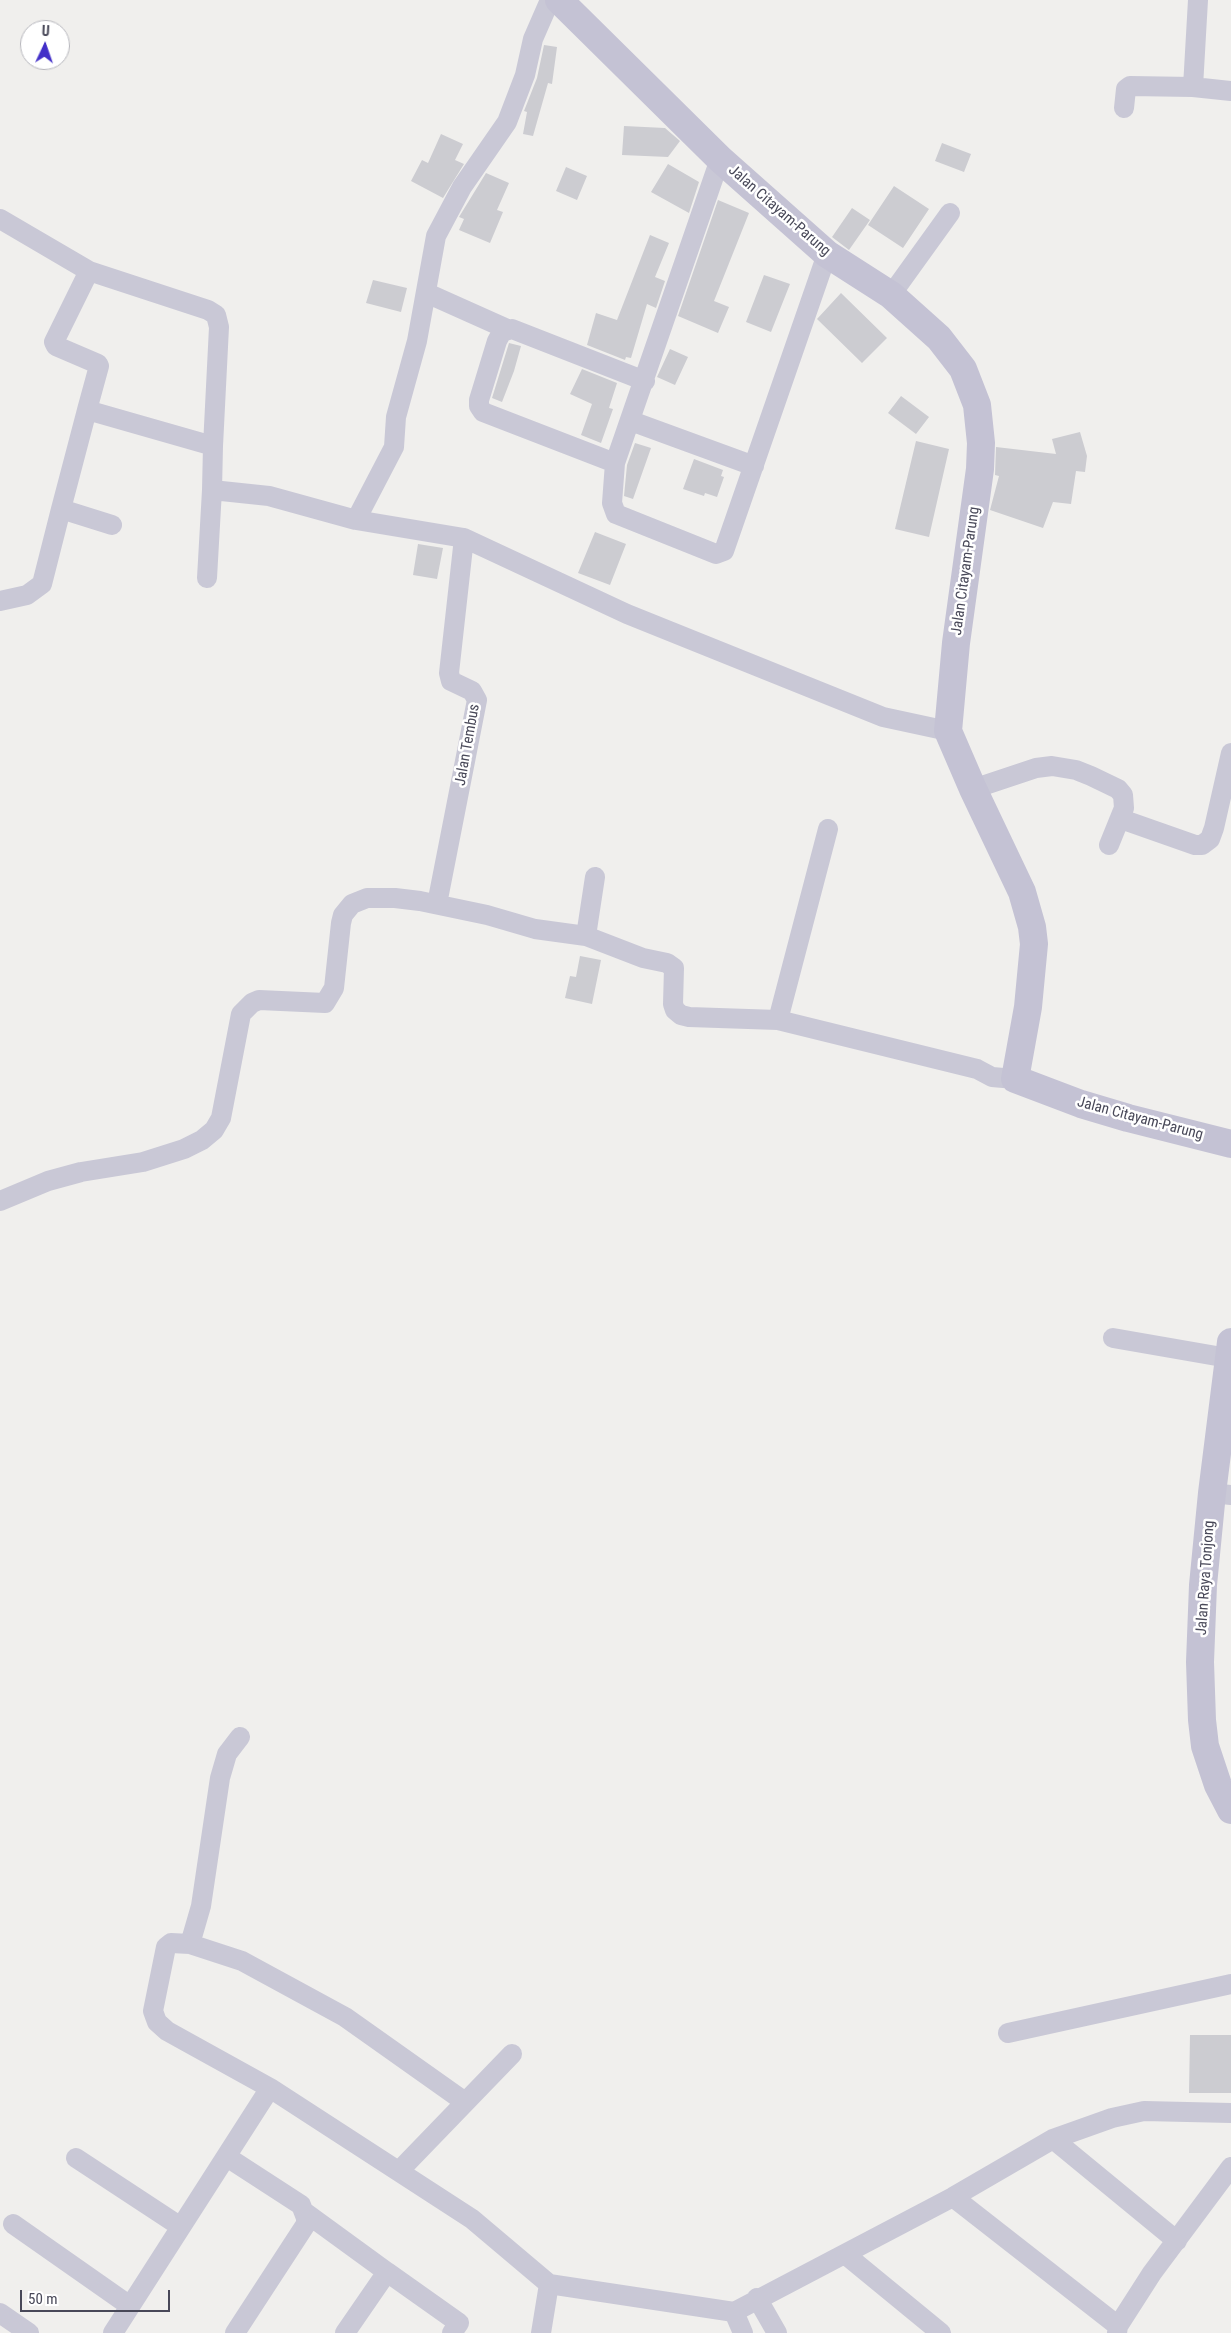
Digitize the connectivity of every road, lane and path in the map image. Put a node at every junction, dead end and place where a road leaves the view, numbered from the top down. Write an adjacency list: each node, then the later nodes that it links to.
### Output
1 (550, 0): 23 (street)
2 (559, 0): 7 (main road, Jalan Citayam-Parung)
3 (1198, 0): 4 (street)
4 (1193, 87): 5 (street); 6 (street)
5 (1231, 91)
6 (1124, 108)
7 (720, 159): 10 (main road, Jalan Citayam-Parung); 15 (street)
8 (950, 213): 13 (street)
9 (0, 219): 11 (street)
10 (827, 254): 13 (main road, Jalan Citayam-Parung); 20 (street)
11 (88, 271): 16 (street); 18 (street)
12 (431, 295): 14 (street)
13 (891, 295): 28 (main road, Jalan Citayam-Parung)
14 (507, 329): 15 (street); 19 (street)
15 (645, 381): 17 (street)
16 (87, 410): 18 (street); 22 (street)
17 (631, 421): 19 (street); 20 (street)
18 (213, 446): 21 (street)
19 (615, 463): 20 (street)
20 (754, 466)
21 (212, 490): 23 (street); 26 (street)
22 (61, 509): 24 (street); 27 (street)
23 (356, 520): 25 (street)
24 (112, 525)
25 (464, 538): 28 (street); 35 (street, Jalan Tembus)
26 (207, 578)
27 (0, 601)
28 (948, 731): 30 (main road, Jalan Citayam-Parung)
29 (1231, 753): 31 (street)
30 (973, 789): 31 (street); 38 (main road, Jalan Citayam-Parung)
31 (1121, 819): 33 (street)
32 (828, 829): 37 (street)
33 (1109, 845)
34 (595, 876): 36 (street)
35 (437, 904): 36 (street); 40 (street)
36 (586, 936): 37 (street)
37 (778, 1020): 38 (street)
38 (1015, 1079): 39 (main road, Jalan Citayam-Parung)
39 (1231, 1144)
40 (0, 1201)
41 (1113, 1338): 42 (street)
42 (1230, 1350): 43 (main road, Jalan Raya Tonjong)
43 (1222, 1494): 45 (main road, Jalan Raya Tonjong)
44 (240, 1737): 46 (street)
45 (1231, 1810)
46 (190, 1944): 50 (street); 51 (street)
47 (1231, 1984): 48 (street)
48 (1008, 2033)
49 (512, 2054): 51 (street)
50 (270, 2088): 54 (street); 57 (street)
51 (465, 2102): 57 (street)
52 (1231, 2113): 53 (street)
53 (1053, 2139): 58 (street); 62 (street)
54 (227, 2157): 59 (street); 61 (street)
55 (76, 2158): 61 (street)
56 (1231, 2167): 62 (street)
57 (400, 2171): 65 (street)
58 (953, 2197): 63 (street); 70 (street)
59 (306, 2213): 64 (street); 73 (street)
60 (13, 2224): 67 (street)
61 (181, 2227): 67 (street)
62 (1177, 2241): 70 (street)
63 (846, 2255): 66 (street); 79 (street)
64 (387, 2272): 74 (street); 75 (street)
65 (549, 2284): 68 (street); 76 (street)
66 (757, 2298): 68 (street); 78 (street)
67 (130, 2306): 72 (street)
68 (734, 2312): 77 (street)
69 (0, 2313): 71 (street)
70 (1117, 2330)
71 (29, 2333)
72 (113, 2333)
73 (235, 2333)
74 (345, 2333)
75 (452, 2333)
76 (541, 2333)
77 (743, 2333)
78 (777, 2333)
79 (941, 2333)

